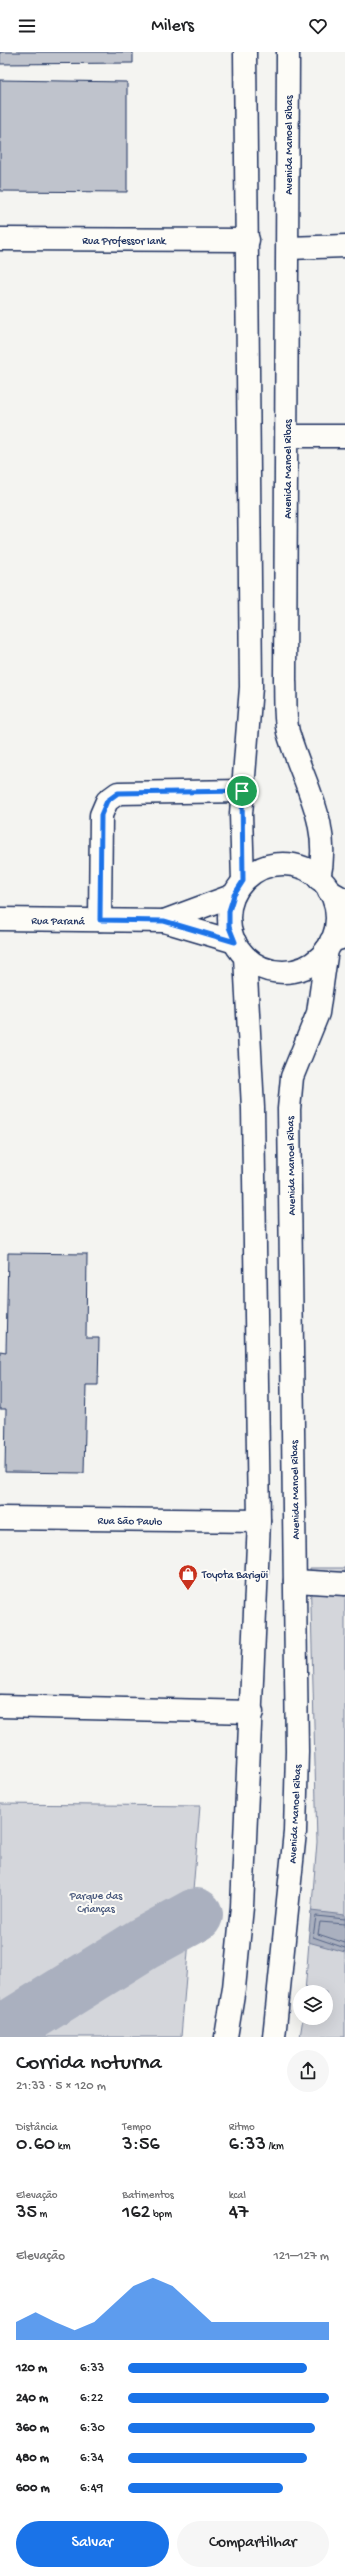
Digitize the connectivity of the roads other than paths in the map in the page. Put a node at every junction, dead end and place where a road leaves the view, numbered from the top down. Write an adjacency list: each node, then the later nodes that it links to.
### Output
1 (245, 52): 4 (main road)
2 (288, 52): 6 (main road, Avenida Manoel Ribas)
3 (0, 240): 4 (main road, Rua Professor Iank)
4 (248, 240): 9 (main road)
5 (345, 246): 6 (main road)
6 (288, 248): 7 (main road, Avenida Manoel Ribas)
7 (287, 436): 8 (main road); 11 (main road, Avenida Manoel Ribas)
8 (345, 436)
9 (242, 791): 10 (main road); 13 (main road)
10 (239, 888): 11 (main road); 14 (main road); 16 (main road)
11 (331, 890): 15 (main road)
12 (0, 919): 13 (main road, Rua Paraná)
13 (100, 920): 14 (main road, Rua Paraná)
14 (164, 921): 16 (main road)
15 (334, 942): 16 (main road); 19 (main road, Avenida Manoel Ribas)
16 (240, 950): 18 (main road)
17 (0, 1518): 18 (main road, Rua São Paulo)
18 (259, 1521): 22 (main road)
19 (295, 1581): 20 (main road); 24 (main road, Avenida Manoel Ribas)
20 (345, 1584)
21 (0, 1706): 22 (main road)
22 (252, 1712): 23 (main road)
23 (226, 2037)
24 (274, 2037)

